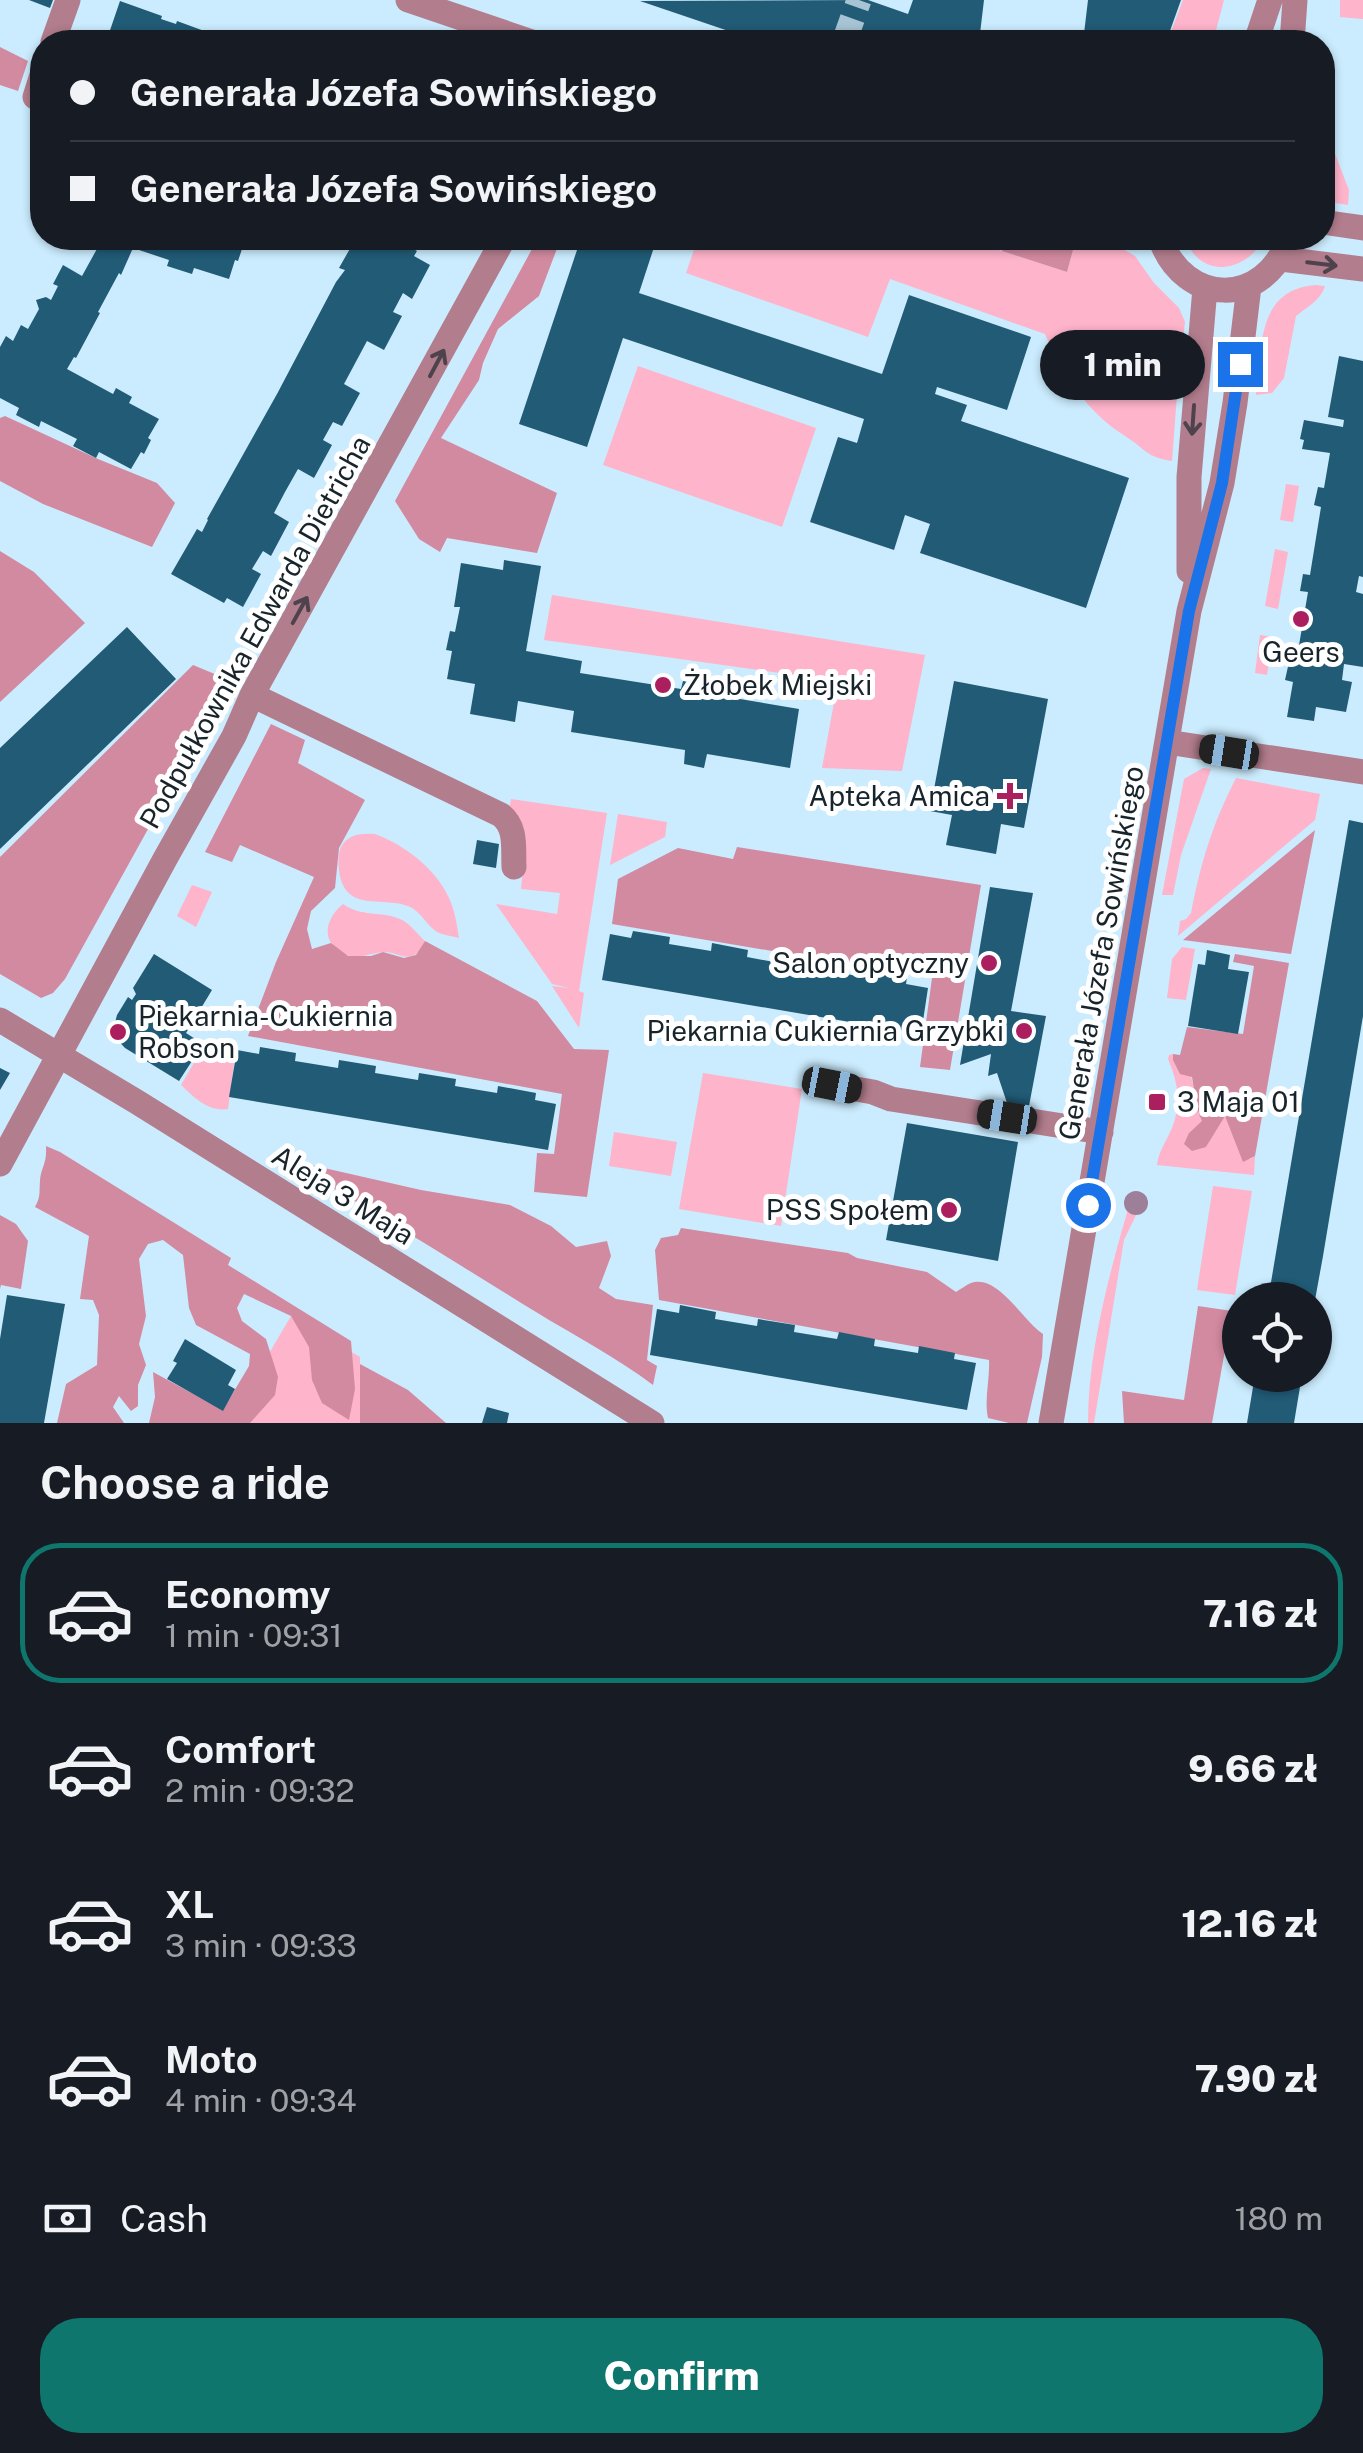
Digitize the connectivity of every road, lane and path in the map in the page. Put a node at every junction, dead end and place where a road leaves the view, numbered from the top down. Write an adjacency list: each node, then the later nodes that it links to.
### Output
1 (68, 0): 5 (street)
2 (408, 0): 6 (street)
3 (1270, 0): 7 (street)
4 (1295, 0): 8 (street)
5 (58, 30)
6 (497, 30)
7 (1260, 30)
8 (1293, 30)
9 (1335, 224): 10 (street)
10 (1363, 228)
11 (497, 250): 19 (street, Podpułkownika Edwarda Dietricha, one-way to 11)
12 (1164, 250): 17 (street)
13 (1283, 250): 16 (street)
14 (1292, 250): 15 (street, one-way to 15)
15 (1363, 269)
16 (1249, 286): 17 (street); 18 (street, Generała Józefa Sowińskiego)
17 (1205, 288): 18 (street, Generała Józefa Sowińskiego, one-way to 18)
18 (1189, 611): 20 (street, Generała Józefa Sowińskiego)
19 (252, 695): 22 (street); 24 (street, Podpułkownika Edwarda Dietricha)
20 (1166, 742): 21 (street); 26 (street, Generała Józefa Sowińskiego)
21 (1363, 772)
22 (514, 867)
23 (0, 1020): 24 (street, Aleja 3 Maja)
24 (59, 1056): 27 (street, Podpułkownika Edwarda Dietricha); 28 (street, Aleja 3 Maja)
25 (832, 1085): 26 (street)
26 (1101, 1132): 29 (street, Generała Józefa Sowińskiego)
27 (0, 1164)
28 (652, 1423)
29 (1052, 1423)

